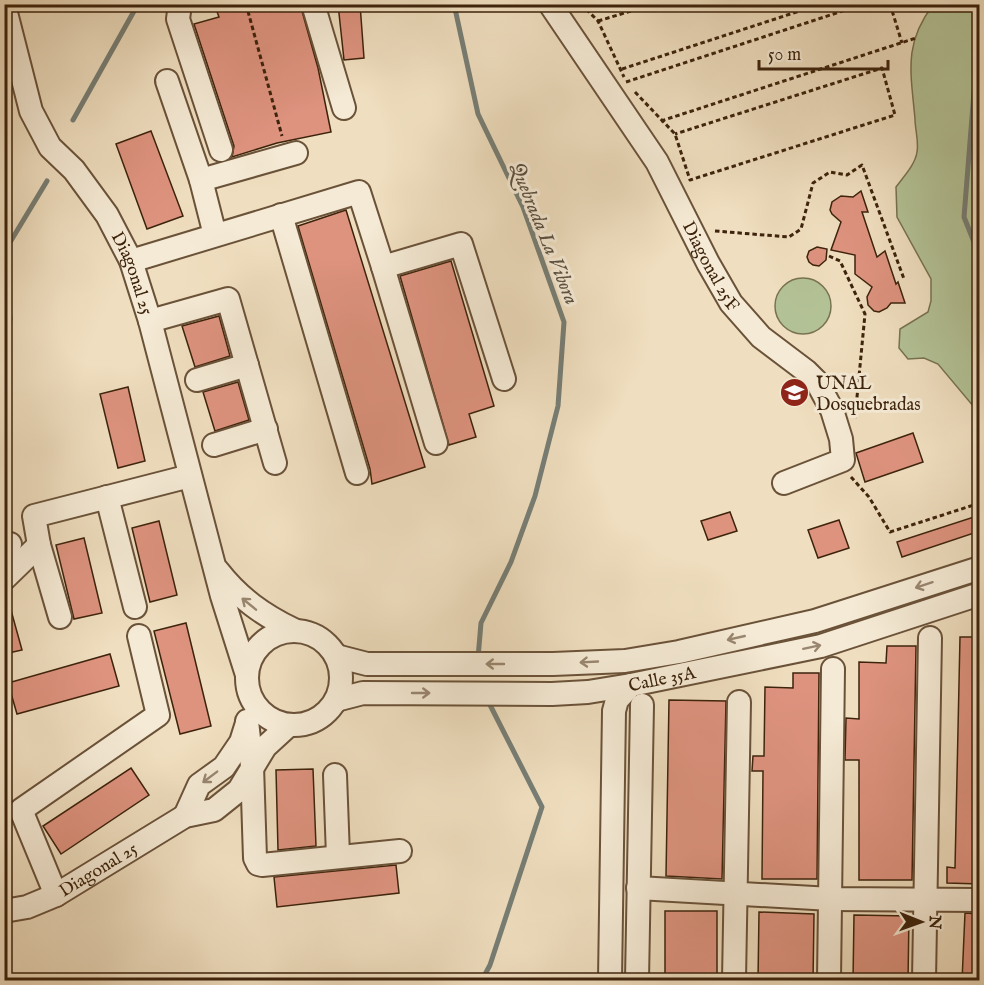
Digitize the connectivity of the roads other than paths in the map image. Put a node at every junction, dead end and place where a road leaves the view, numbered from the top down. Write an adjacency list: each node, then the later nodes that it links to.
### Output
1 (180, 4): 8 (street)
2 (313, 4): 6 (street)
3 (550, 4): 24 (street, Diagonal 25F)
4 (4, 5): 12 (street, Diagonal 25)
5 (167, 81): 9 (street)
6 (344, 108)
7 (290, 149): 9 (street)
8 (221, 150)
9 (201, 180): 11 (street)
10 (281, 215): 11 (street); 13 (street); 22 (street)
11 (215, 235): 12 (street)
12 (131, 261): 14 (street, Diagonal 25)
13 (383, 267): 16 (street); 19 (street)
14 (150, 321): 15 (street); 23 (street, Diagonal 25)
15 (247, 365): 17 (street); 18 (street)
16 (504, 379)
17 (197, 380)
18 (266, 429): 20 (street); 21 (street)
19 (436, 443)
20 (214, 445)
21 (275, 463)
22 (357, 473)
23 (190, 476): 25 (street); 27 (street, Diagonal 25)
24 (784, 483)
25 (107, 497): 26 (street); 31 (street)
26 (39, 545): 29 (street); 32 (street)
27 (214, 566): 33 (street, Diagonal 25, one-way to 27); 38 (street, Diagonal 25)
28 (980, 568): 36 (street, Calle 35A, one-way to 36)
29 (4, 579)
30 (980, 594): 39 (street, Calle 35A, one-way to 30)
31 (135, 607)
32 (60, 617)
33 (294, 630): 36 (street); 38 (street)
34 (139, 636): 53 (street)
35 (930, 638): 55 (street)
36 (336, 656): 41 (street)
37 (833, 669): 54 (street)
38 (247, 682): 44 (street, Diagonal 25); 45 (street)
39 (631, 686): 40 (street, Calle 35A); 59 (street)
40 (588, 692): 41 (street, Calle 35A, one-way to 40); 58 (street)
41 (336, 699): 45 (street)
42 (739, 702): 52 (street)
43 (642, 705): 51 (street)
44 (248, 721): 46 (street); 48 (street, Diagonal 25, one-way to 48)
45 (289, 725): 46 (street, Diagonal 25)
46 (252, 766): 48 (street, Diagonal 25); 50 (street)
47 (335, 775): 50 (street)
48 (185, 816): 53 (street, Diagonal 25)
49 (400, 851): 50 (street)
50 (338, 856)
51 (638, 888): 52 (street); 60 (street)
52 (735, 894): 54 (street); 61 (street)
53 (56, 895): 57 (street, Diagonal 25)
54 (831, 899): 55 (street); 62 (street)
55 (926, 899): 56 (street); 63 (street)
56 (980, 900)
57 (4, 910)
58 (596, 981)
59 (610, 981)
60 (637, 981)
61 (734, 981)
62 (829, 981)
63 (924, 981)

